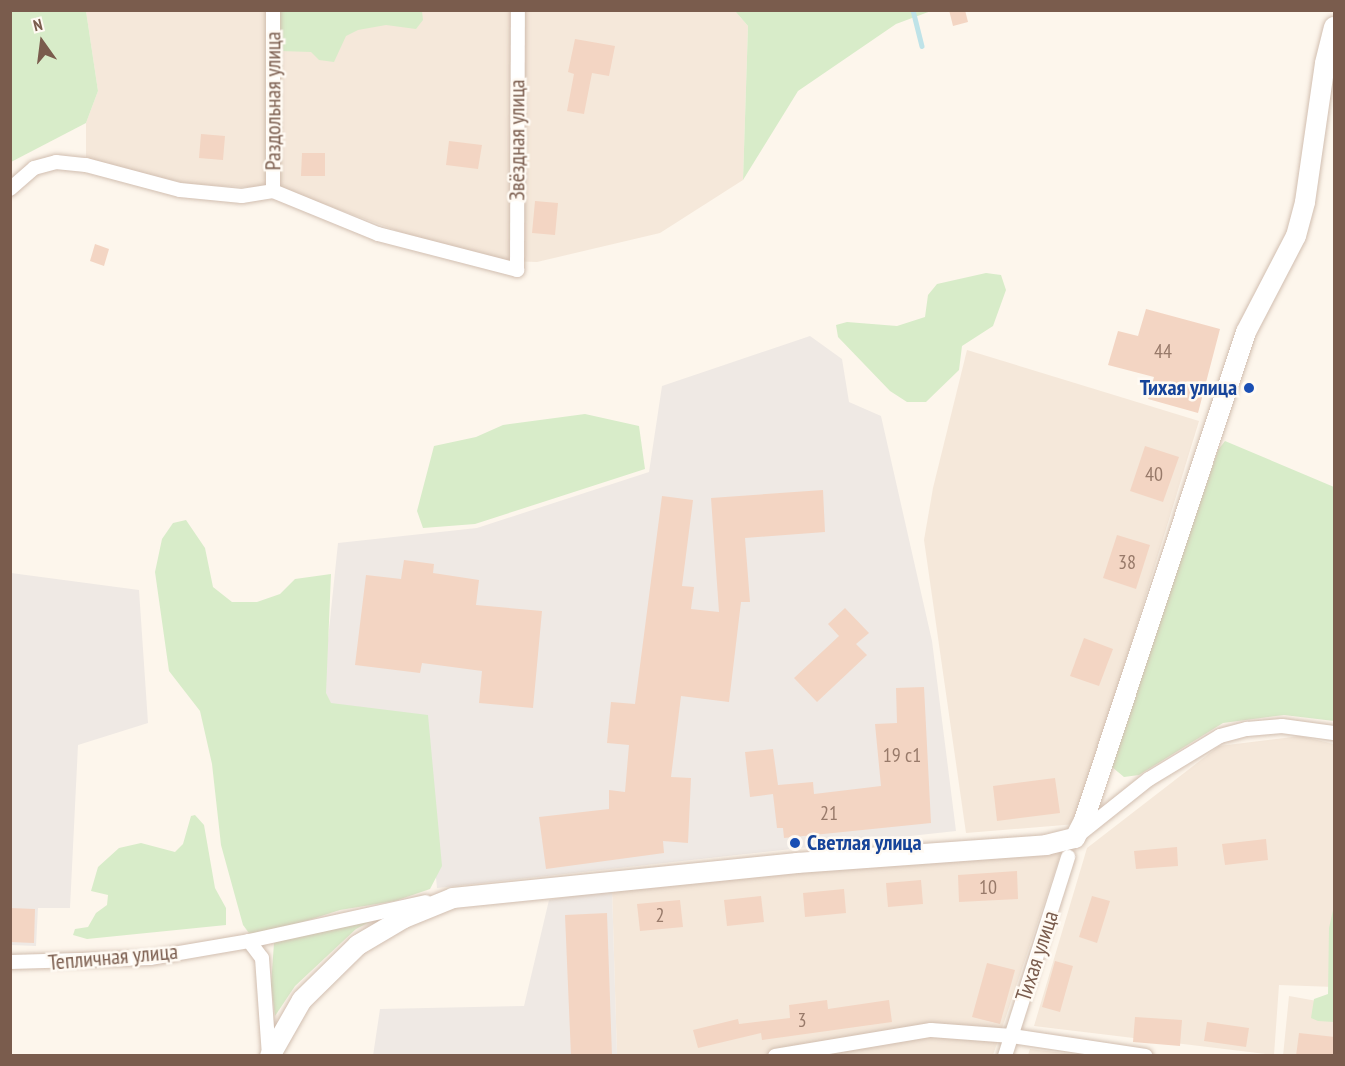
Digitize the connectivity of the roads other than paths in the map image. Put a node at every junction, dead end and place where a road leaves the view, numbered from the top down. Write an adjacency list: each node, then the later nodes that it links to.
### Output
1 (273, 10): 5 (street, Раздольная улица)
2 (518, 10): 5 (street, Звёздная улица)
3 (1335, 27): 7 (street)
4 (10, 189): 5 (street)
5 (273, 191)
6 (1335, 733): 7 (street)
7 (1075, 838): 9 (street)
8 (1068, 858): 12 (street, Тихая улица)
9 (453, 898): 10 (street, Тепличная улица); 13 (street)
10 (249, 941): 11 (street, Тепличная улица); 13 (street)
11 (10, 962)
12 (1012, 1036): 14 (street); 15 (street, Тихая улица); 16 (street)
13 (269, 1056)
14 (775, 1056)
15 (1005, 1056)
16 (1146, 1056)

